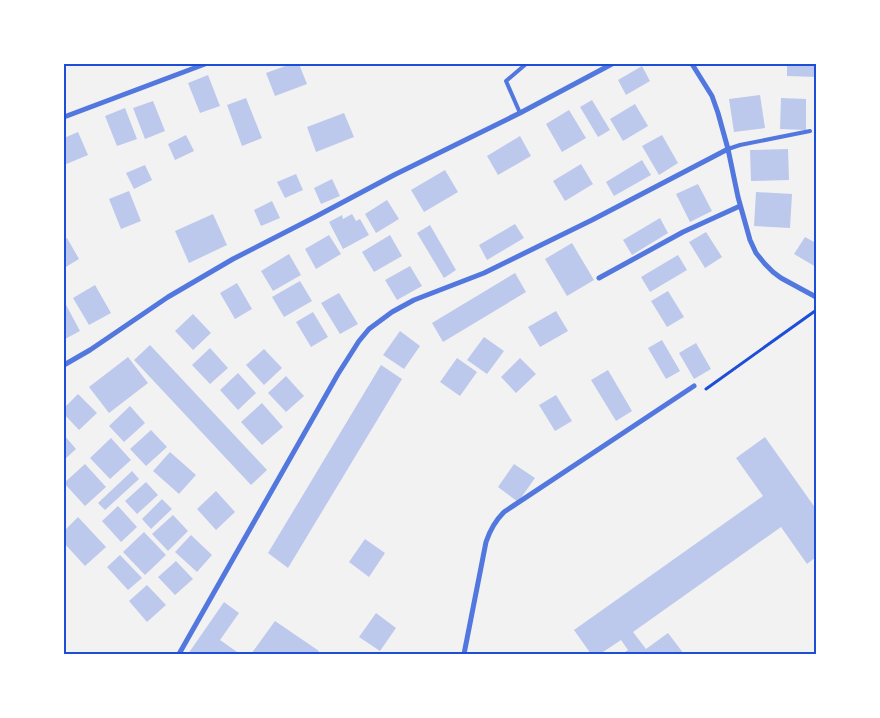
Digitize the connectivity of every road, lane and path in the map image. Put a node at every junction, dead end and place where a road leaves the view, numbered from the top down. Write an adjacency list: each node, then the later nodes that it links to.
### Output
1 (205, 64): 6 (street)
2 (526, 64): 5 (lane)
3 (612, 64): 5 (street)
4 (692, 64): 8 (street)
5 (520, 112): 13 (street)
6 (64, 117)
7 (810, 131): 8 (lane)
8 (728, 150): 9 (street); 15 (street)
9 (740, 206): 10 (street); 11 (street)
10 (599, 278)
11 (816, 298)
12 (815, 312): 14 (path)
13 (64, 365)
14 (694, 386): 16 (street)
15 (179, 654)
16 (464, 654)

